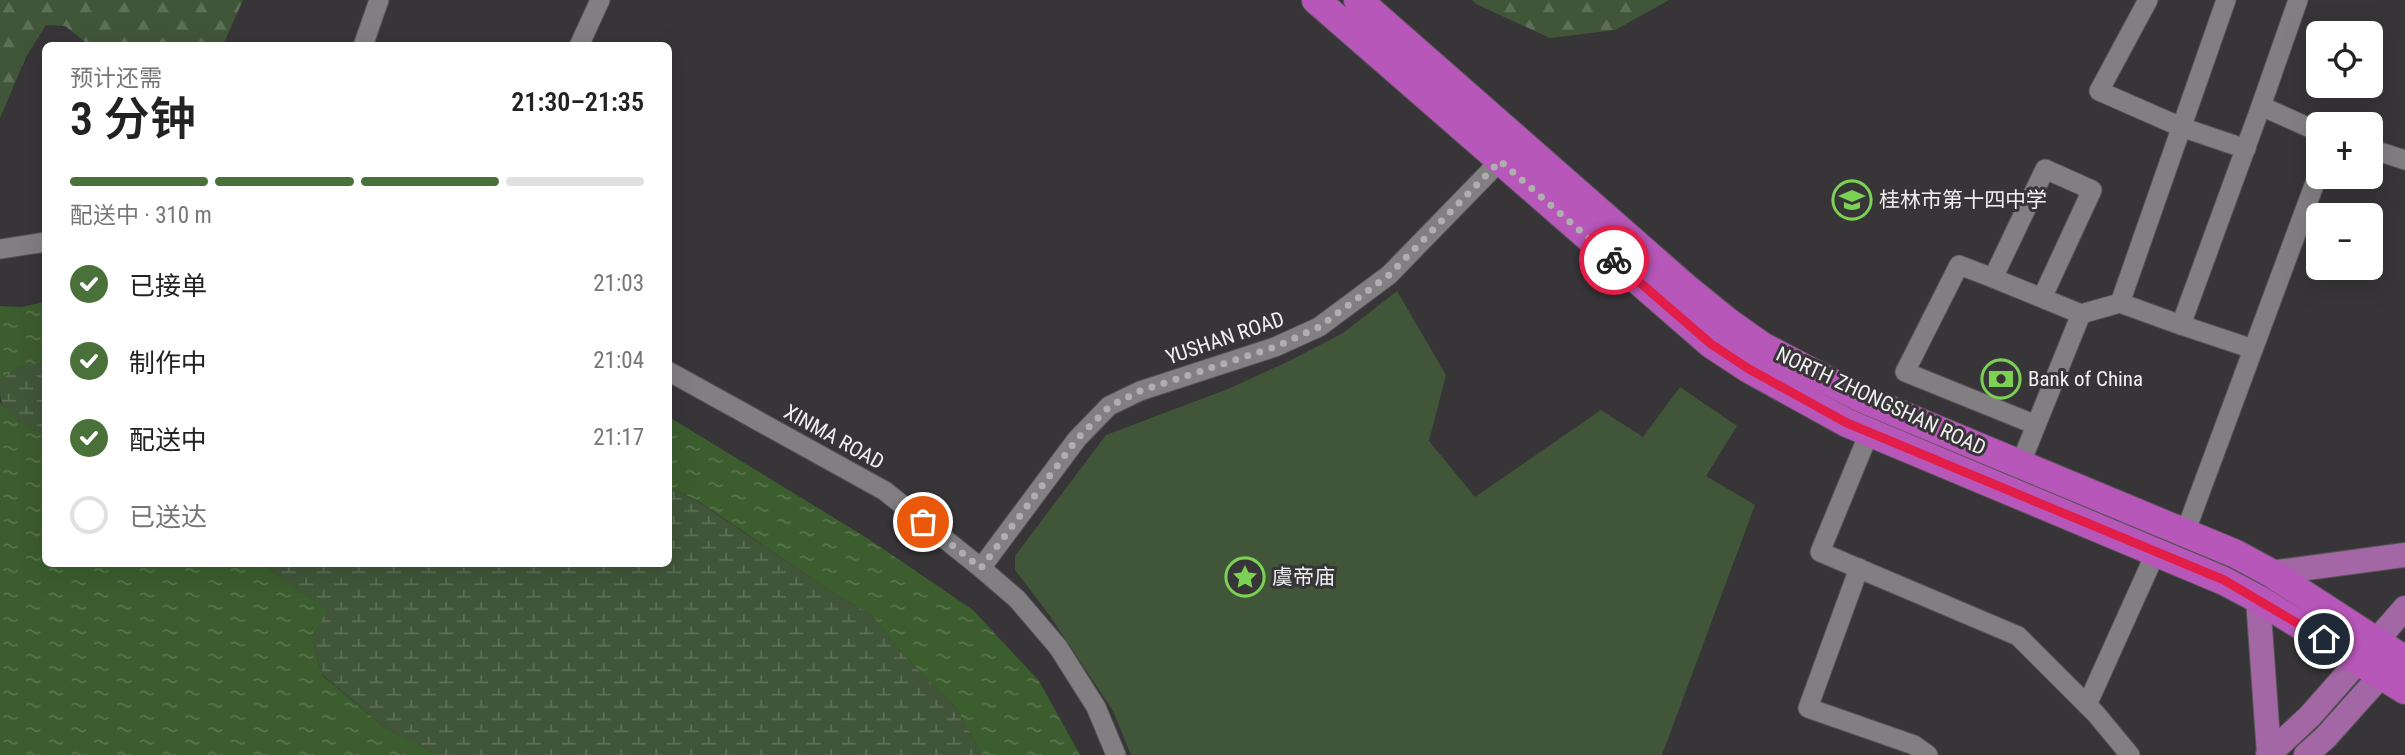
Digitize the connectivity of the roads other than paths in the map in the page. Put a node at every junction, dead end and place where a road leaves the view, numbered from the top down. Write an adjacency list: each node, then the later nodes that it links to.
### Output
1 (379, 0): 8 (street)
2 (600, 0): 9 (street)
3 (1316, 0): 16 (highway, NORTH ZHONGSHAN ROAD)
4 (1358, 0): 29 (highway, NORTH ZHONGSHAN ROAD)
5 (2148, 0): 12 (street)
6 (2226, 0): 12 (street)
7 (2298, 0): 10 (street)
8 (364, 42)
9 (581, 42)
10 (2262, 106): 11 (street); 13 (street)
11 (2306, 126)
12 (2181, 127): 13 (street); 22 (street)
13 (2246, 149): 24 (street)
14 (2383, 153): 15 (street)
15 (2405, 160)
16 (1500, 161): 28 (highway, NORTH ZHONGSHAN ROAD); 33 (street, YUSHAN ROAD)
17 (2313, 189): 25 (street)
18 (42, 243): 19 (street)
19 (0, 249)
20 (1993, 278): 21 (street); 21 (street); 27 (street)
21 (2042, 298): 23 (street)
22 (2120, 303): 23 (street); 24 (street)
23 (2081, 314): 27 (street)
24 (2181, 325): 25 (street)
25 (2253, 349): 30 (street)
26 (672, 373): 33 (street, XINMA ROAD)
27 (2036, 425): 29 (street)
28 (1869, 433): 31 (highway, NORTH ZHONGSHAN ROAD); 34 (street)
29 (2020, 464): 30 (highway, NORTH ZHONGSHAN ROAD)
30 (2185, 533): 35 (highway, NORTH ZHONGSHAN ROAD)
31 (2156, 552): 36 (highway, NORTH ZHONGSHAN ROAD); 40 (street)
32 (2405, 555): 35 (main road)
33 (981, 568): 42 (street, XINMA ROAD)
34 (1859, 568): 40 (street); 43 (street)
35 (2271, 573): 38 (highway, NORTH ZHONGSHAN ROAD)
36 (2259, 599): 38 (highway, NORTH ZHONGSHAN ROAD); 41 (main road)
37 (2405, 608): 38 (main road)
38 (2387, 657): 39 (highway); 41 (main road); 45 (main road)
39 (2405, 690)
40 (2087, 705): 44 (street)
41 (2269, 754)
42 (1116, 755)
43 (1928, 755)
44 (2130, 755)
45 (2306, 755)

